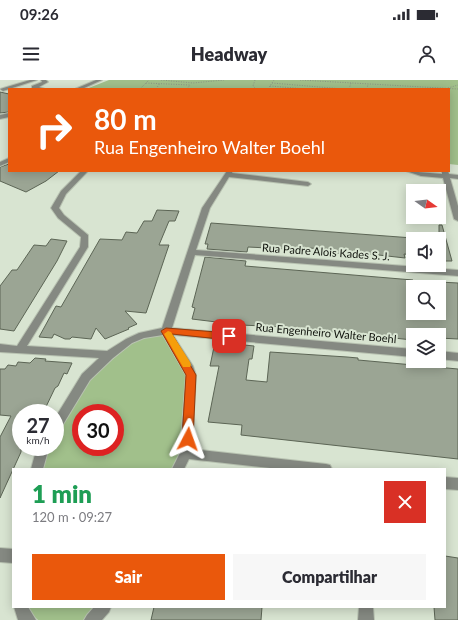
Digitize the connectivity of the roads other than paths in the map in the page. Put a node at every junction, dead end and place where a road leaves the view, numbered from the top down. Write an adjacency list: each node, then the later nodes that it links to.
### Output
1 (35, 80): 4 (street)
2 (43, 80): 5 (street)
3 (100, 80): 6 (street)
4 (2, 88)
5 (38, 88)
6 (80, 88)
7 (84, 172): 18 (street)
8 (421, 172): 10 (street)
9 (229, 173): 12 (street); 14 (street)
10 (446, 174): 11 (street); 13 (street)
11 (458, 177)
12 (308, 184)
13 (458, 219)
14 (191, 252): 15 (street, Rua Padre Alois Kades S. J.); 16 (street)
15 (458, 273)
16 (166, 331): 19 (street, Rua Engenheiro Walter Boehl); 20 (street, Rua Engenheiro Walter Boehl); 24 (street)
17 (0, 348): 18 (street)
18 (20, 349): 20 (street)
19 (406, 352)
20 (108, 355): 23 (street, Rua Engenheiro Walter Boehl)
21 (446, 356): 22 (street)
22 (458, 357)
23 (64, 413)
24 (186, 453): 27 (street); 28 (street)
25 (41, 456): 26 (street)
26 (37, 468)
27 (178, 468)
28 (317, 468)
29 (446, 483): 30 (street)
30 (458, 484)
31 (0, 555): 32 (street)
32 (12, 556)
33 (21, 608): 36 (street)
34 (103, 608): 37 (street)
35 (366, 608): 38 (street)
36 (28, 620)
37 (92, 620)
38 (366, 620)

